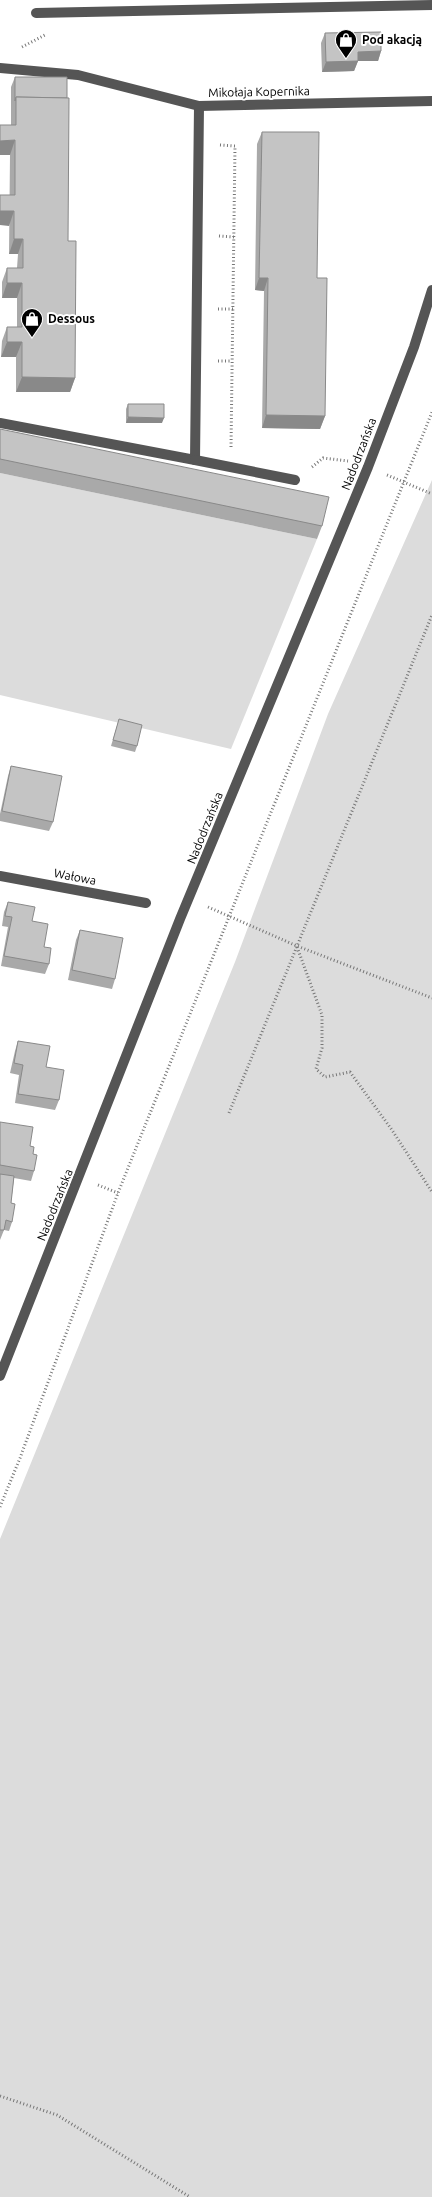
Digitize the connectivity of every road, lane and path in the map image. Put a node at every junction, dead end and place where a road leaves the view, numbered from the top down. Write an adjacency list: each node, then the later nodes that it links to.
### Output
1 (432, 4): 2 (street)
2 (36, 13)
3 (0, 68): 5 (street, Mikołaja Kopernika)
4 (432, 100): 5 (street, Mikołaja Kopernika)
5 (199, 106): 6 (street)
6 (198, 144): 10 (street); 11 (path)
7 (432, 290): 12 (street, Nadodrzańska)
8 (432, 412): 15 (path)
9 (0, 423): 10 (street)
10 (195, 460): 11 (street)
11 (231, 468): 14 (street)
12 (368, 468): 14 (path); 28 (street, Nadodrzańska)
13 (380, 472): 15 (path)
14 (295, 480)
15 (405, 481): 16 (path); 21 (path)
16 (432, 494)
17 (432, 616): 22 (path)
18 (0, 876): 19 (street, Wałowa)
19 (146, 903)
20 (203, 905): 21 (path)
21 (230, 915): 22 (path); 27 (path)
22 (296, 946): 23 (path); 24 (path); 26 (path)
23 (432, 998)
24 (229, 1113)
25 (91, 1182): 27 (path)
26 (432, 1192)
27 (118, 1193): 29 (path)
28 (0, 1376)
29 (0, 1507)
30 (0, 2096): 31 (path)
31 (190, 2197)

